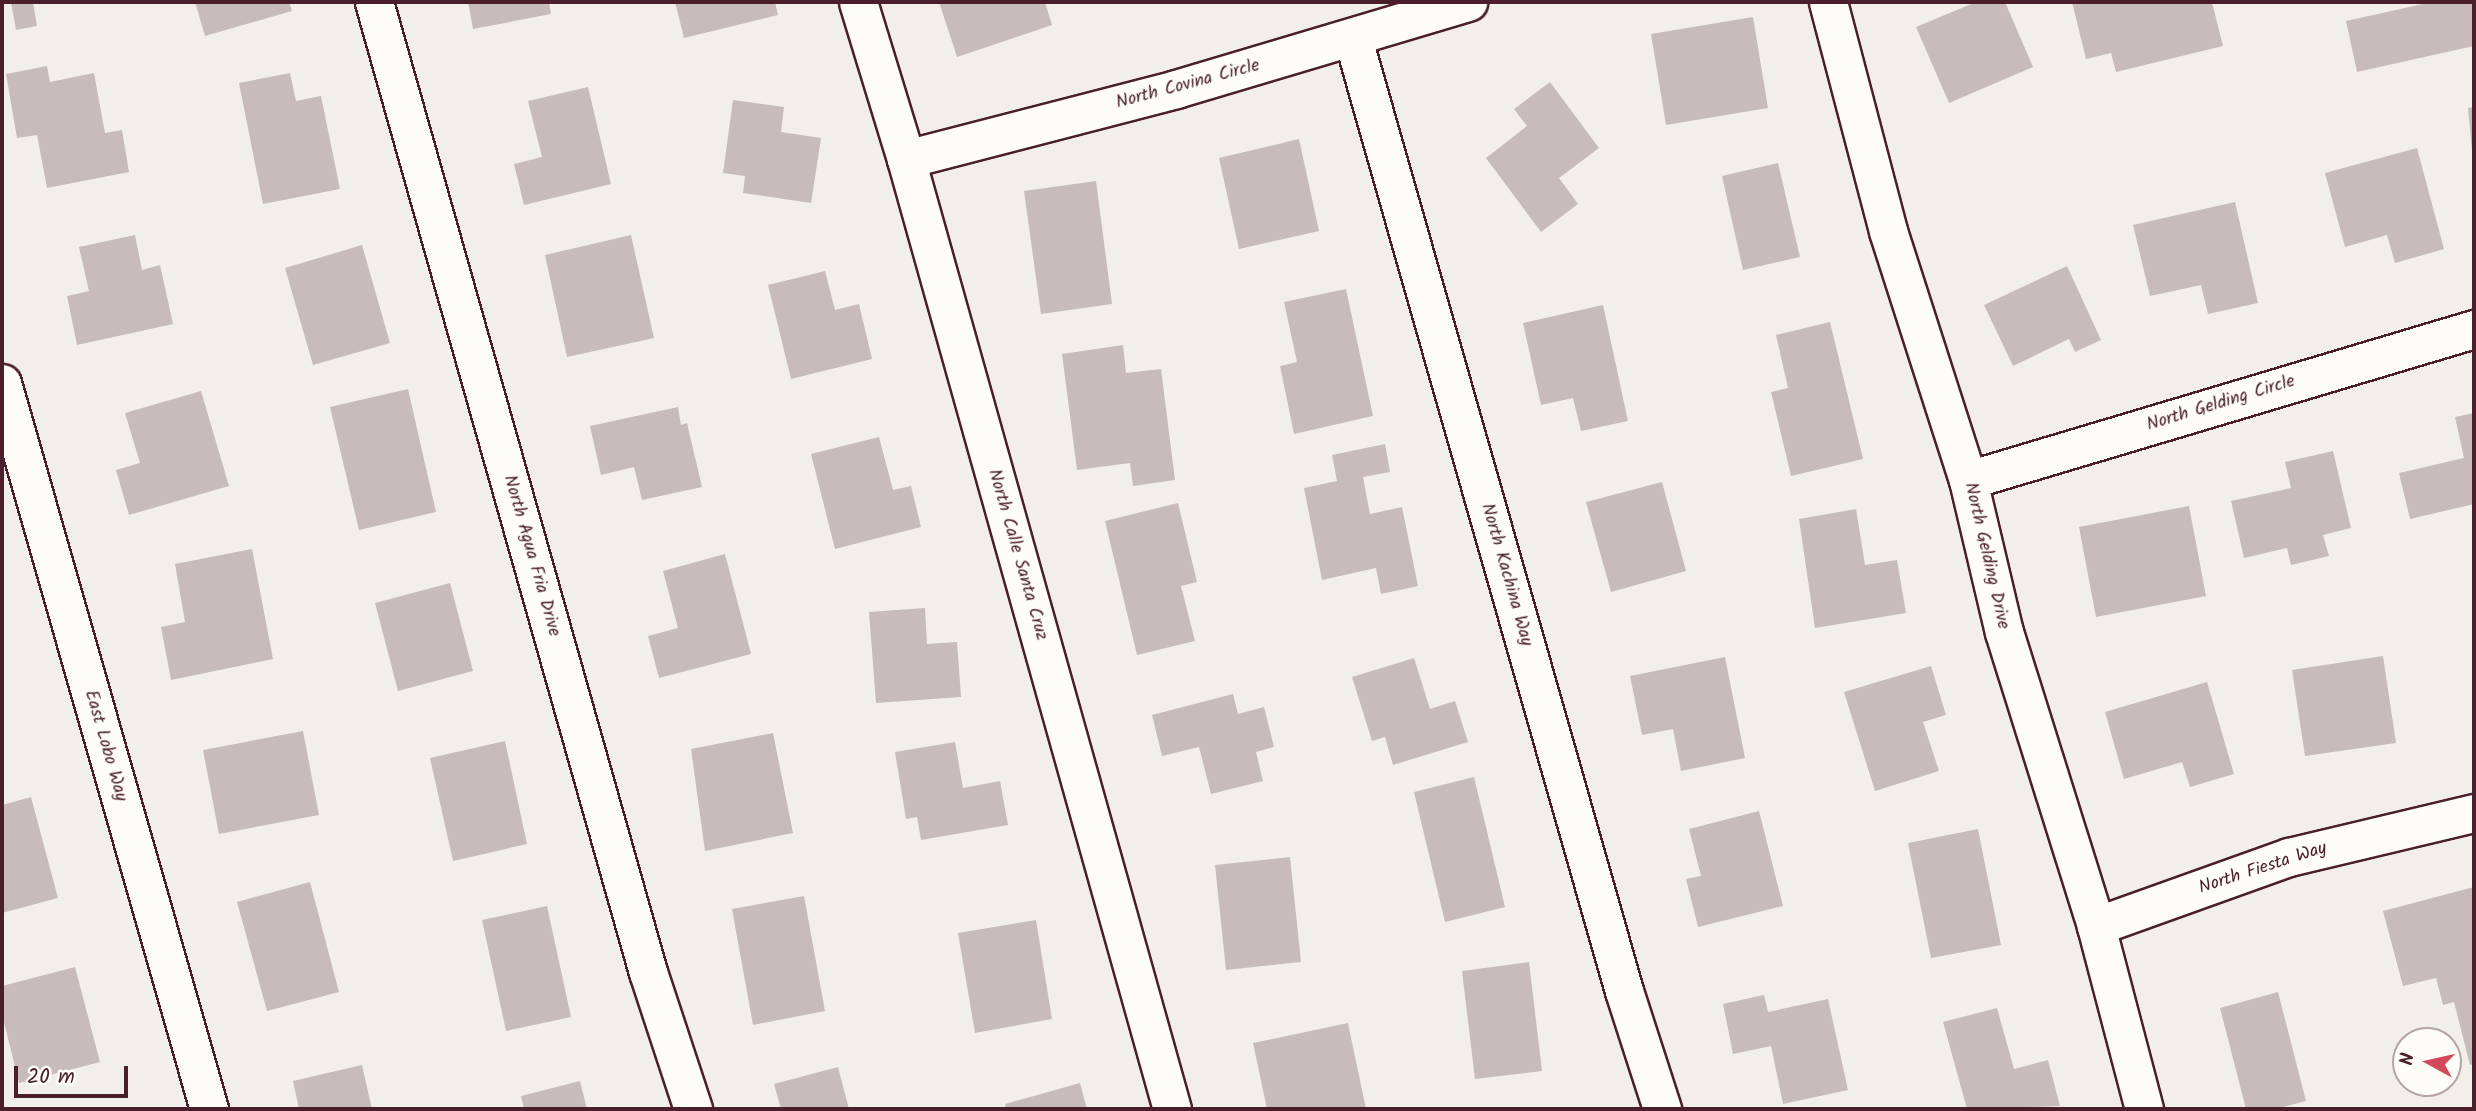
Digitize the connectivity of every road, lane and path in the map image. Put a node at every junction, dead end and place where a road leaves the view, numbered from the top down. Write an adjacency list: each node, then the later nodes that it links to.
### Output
1 (374, 2): 13 (street, North Agua Fria Drive)
2 (858, 2): 6 (street, North Calle Santa Cruz)
3 (1468, 2): 5 (street, North Covina Circle)
4 (1828, 2): 9 (street, North Gelding Drive)
5 (1353, 39): 6 (street, North Covina Circle); 15 (street, North Kachina Way)
6 (906, 159): 14 (street, North Calle Santa Cruz)
7 (2474, 328): 9 (street, North Gelding Circle)
8 (2, 383): 12 (street, East Lobo Way)
9 (1968, 480): 11 (street, North Gelding Drive)
10 (2474, 813): 11 (street, North Fiesta Way)
11 (2096, 926): 16 (street, North Gelding Drive)
12 (209, 1109)
13 (693, 1109)
14 (1172, 1109)
15 (1661, 1109)
16 (2144, 1109)

